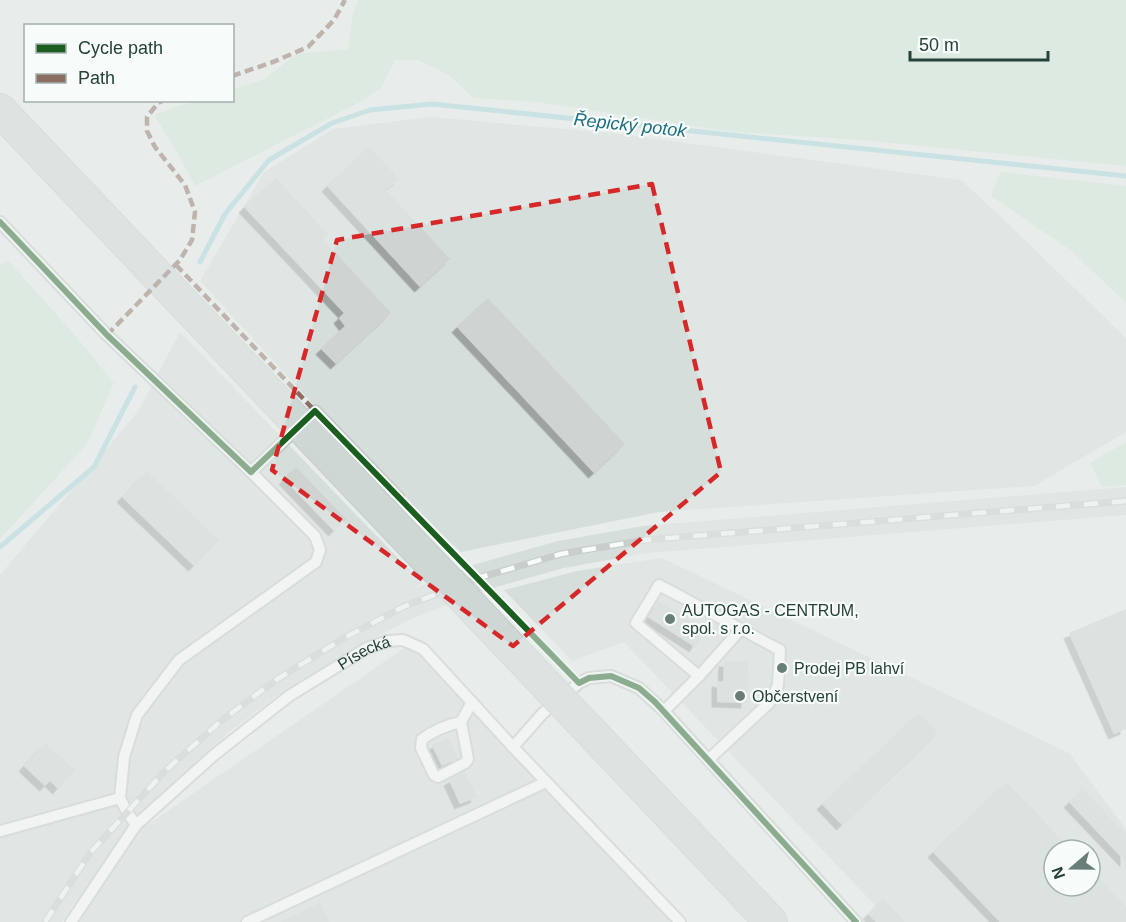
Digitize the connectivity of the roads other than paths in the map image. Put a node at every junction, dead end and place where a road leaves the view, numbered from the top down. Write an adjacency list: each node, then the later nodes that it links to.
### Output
1 (0, 110): 19 (main road, bridge)
2 (0, 222): 3 (lane)
3 (251, 472): 4 (lane); 13 (lane)
4 (399, 498)
5 (741, 629): 6 (lane); 6 (lane); 11 (lane)
6 (699, 676): 8 (lane)
7 (472, 702): 9 (lane); 10 (lane, Písecká); 14 (lane, Písecká)
8 (664, 711): 10 (lane); 11 (lane)
9 (461, 722): 9 (lane)
10 (513, 747): 12 (lane, Písecká)
11 (708, 760): 20 (lane)
12 (546, 782): 17 (lane); 18 (lane, Písecká)
13 (120, 798): 14 (lane); 15 (lane)
14 (136, 825): 16 (lane, Písecká)
15 (1, 831)
16 (71, 922)
17 (247, 922)
18 (680, 922)
19 (771, 922)
20 (856, 922)

